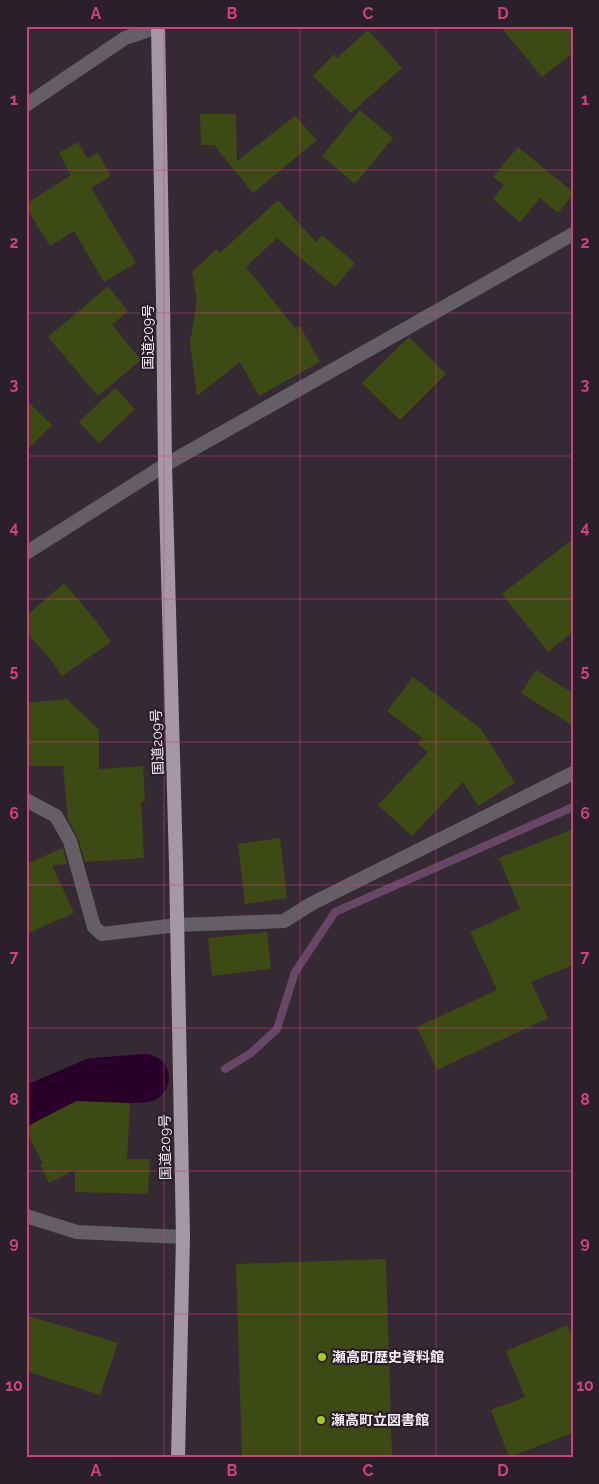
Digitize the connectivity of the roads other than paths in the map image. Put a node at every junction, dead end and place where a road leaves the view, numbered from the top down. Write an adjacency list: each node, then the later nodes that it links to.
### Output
1 (158, 27): 2 (street); 4 (highway, 国道209号)
2 (26, 106)
3 (573, 234): 4 (street)
4 (165, 465): 5 (street); 8 (highway, 国道209号)
5 (26, 553)
6 (573, 773): 8 (street)
7 (26, 800): 8 (street)
8 (178, 925): 10 (highway, 国道209号)
9 (26, 1216): 10 (street)
10 (183, 1237): 11 (highway, 国道209号)
11 (178, 1458)

